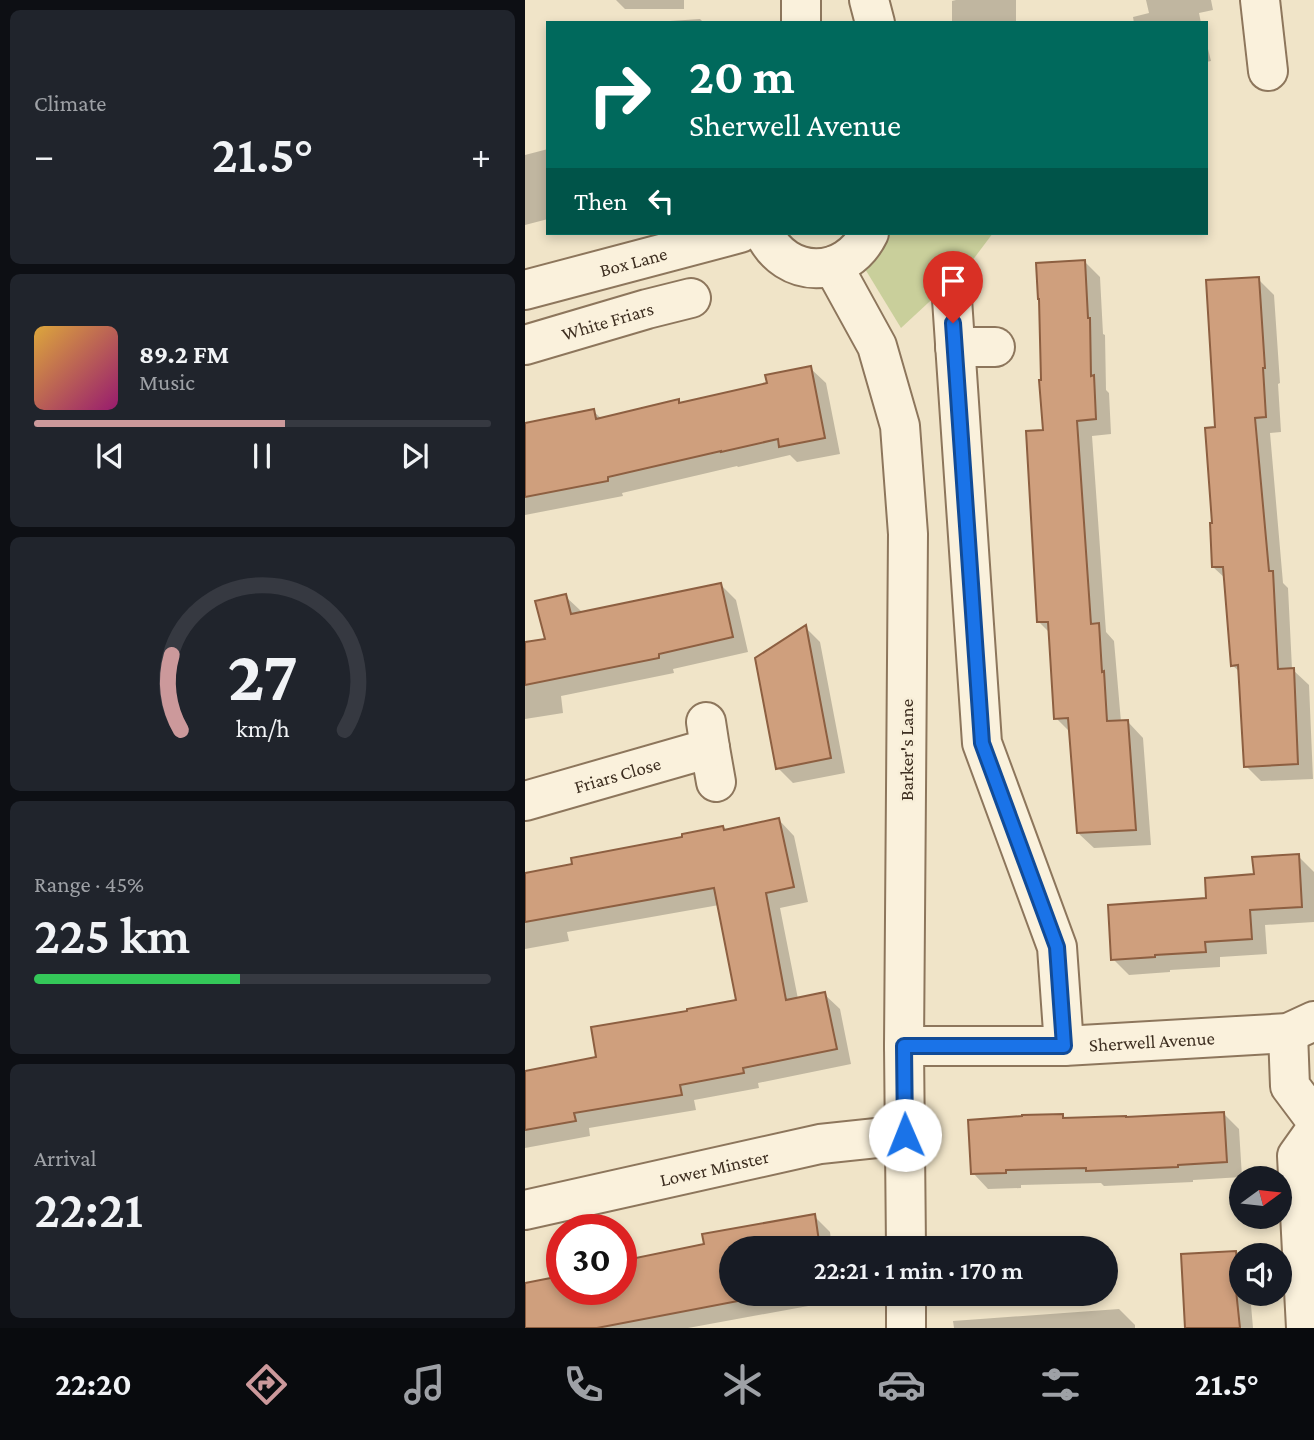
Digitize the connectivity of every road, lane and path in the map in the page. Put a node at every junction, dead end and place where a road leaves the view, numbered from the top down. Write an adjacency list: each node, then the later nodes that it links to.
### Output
1 (801, 0): 4 (street)
2 (869, 0): 5 (street)
3 (1261, 0): 6 (street)
4 (801, 21)
5 (874, 21)
6 (1268, 71)
7 (732, 235): 11 (street, Box Lane)
8 (765, 235): 10 (street)
9 (868, 235): 10 (street)
10 (833, 267): 20 (street, Barker's Lane)
11 (525, 290)
12 (691, 298): 14 (street, White Friars)
13 (951, 299): 15 (street)
14 (525, 345)
15 (955, 347): 16 (street); 21 (street)
16 (995, 347)
17 (711, 751): 18 (street, Friars Close)
18 (525, 801)
19 (1301, 1027): 21 (street, Sherwell Avenue); 22 (street)
20 (904, 1046): 21 (street, Sherwell Avenue); 24 (street, Barker's Lane)
21 (1064, 1046)
22 (1314, 1118)
23 (1314, 1132): 29 (street)
24 (905, 1135): 25 (street, Lower Minster); 26 (street, Barker's Lane)
25 (525, 1210)
26 (906, 1236)
27 (906, 1306): 28 (street)
28 (907, 1328)
29 (1306, 1328)

